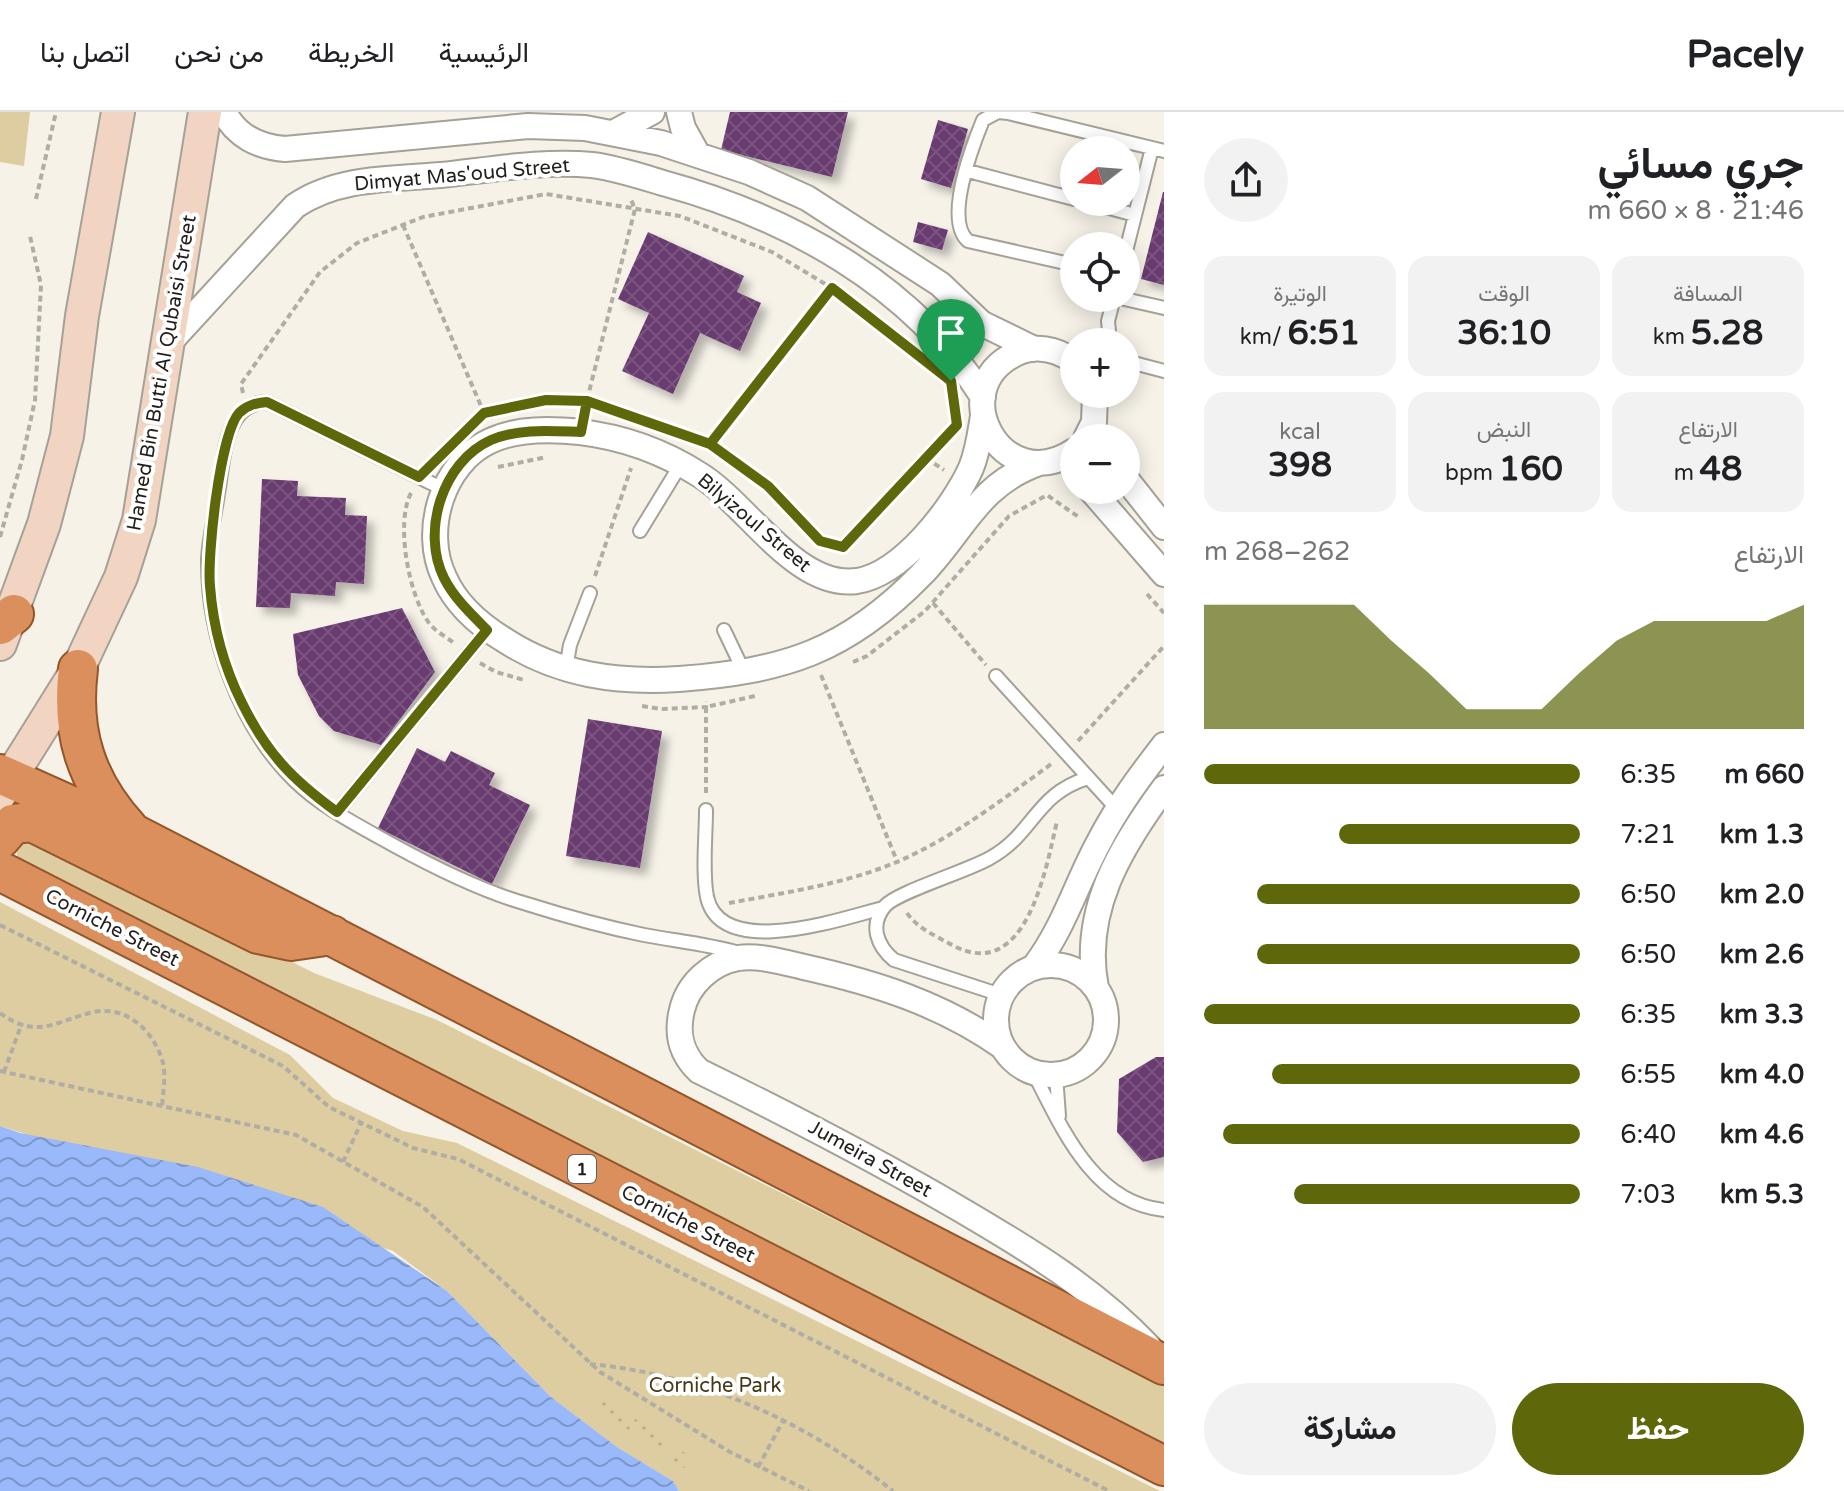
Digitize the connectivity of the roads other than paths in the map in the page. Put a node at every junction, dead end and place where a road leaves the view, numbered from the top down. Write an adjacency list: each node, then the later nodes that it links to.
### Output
1 (118, 112): 34 (main road)
2 (205, 112): 17 (main road, Hamed Bin Butti Al Qubaisi Street)
3 (224, 112): 7 (street, Dimyat Mas'oud Street)
4 (652, 112): 6 (street)
5 (679, 112): 9 (street)
6 (613, 133): 7 (street, Dimyat Mas'oud Street); 9 (street, Dimyat Mas'oud Street)
7 (356, 142): 11 (street)
8 (1158, 149): 10 (lane); 13 (lane)
9 (698, 155): 18 (street, Dimyat Mas'oud Street)
10 (968, 171): 12 (lane); 14 (lane)
11 (356, 183): 17 (street, Dimyat Mas'oud Street); 22 (street, Dimyat Mas'oud Street)
12 (1060, 195)
13 (1140, 201)
14 (1060, 262)
15 (1140, 303): 16 (lane)
16 (1164, 308)
17 (169, 343): 37 (main road, Hamed Bin Butti Al Qubaisi Street)
18 (1034, 349): 19 (street, Dimyat Mas'oud Street); 22 (street, Bilyizoul Street)
19 (1060, 353)
20 (1140, 365): 21 (lane)
21 (1164, 371)
22 (983, 406): 24 (street, Dimyat Mas'oud Street); 26 (street, Bilyizoul Street)
23 (1060, 457): 24 (street, Bilyizoul Street)
24 (1044, 463): 25 (street); 39 (street, Bilyizoul Street)
25 (1060, 469)
26 (676, 472): 27 (street, Bilyizoul Street); 31 (lane)
27 (445, 490): 35 (street, Bilyizoul Street); 47 (lane, Jumeira Street)
28 (1140, 497): 30 (street)
29 (1103, 504): 32 (street)
30 (1164, 527)
31 (640, 531)
32 (1164, 574)
33 (590, 593): 38 (lane)
34 (5, 628)
35 (487, 630): 38 (street, Bilyizoul Street); 47 (lane)
36 (724, 630): 39 (lane)
37 (78, 669): 43 (main road, Hamed Bin Butti Al Qubaisi Street); 48 (highway)
38 (566, 670): 39 (street, Bilyizoul Street)
39 (745, 674)
40 (996, 676): 42 (lane)
41 (1164, 745): 45 (street)
42 (1088, 778): 45 (lane); 51 (lane)
43 (3, 782): 48 (highway)
44 (1164, 788): 55 (street)
45 (1117, 809): 54 (street)
46 (706, 810): 51 (lane)
47 (337, 812): 53 (lane, Jumeira Street)
48 (134, 834): 52 (highway)
49 (0, 839): 52 (highway)
50 (0, 871): 62 (highway, Corniche Street / 1)
51 (883, 908): 56 (lane)
52 (332, 935): 61 (highway)
53 (758, 958): 57 (street, Jumeira Street); 61 (street, Jumeira Street)
54 (1034, 967): 55 (street); 56 (street)
55 (1096, 988): 58 (street)
56 (1001, 995): 57 (street)
57 (1003, 1047): 58 (street)
58 (1044, 1074): 59 (lane); 59 (lane)
59 (1060, 1123): 60 (lane)
60 (1164, 1210)
61 (1164, 1364)
62 (1164, 1466)

